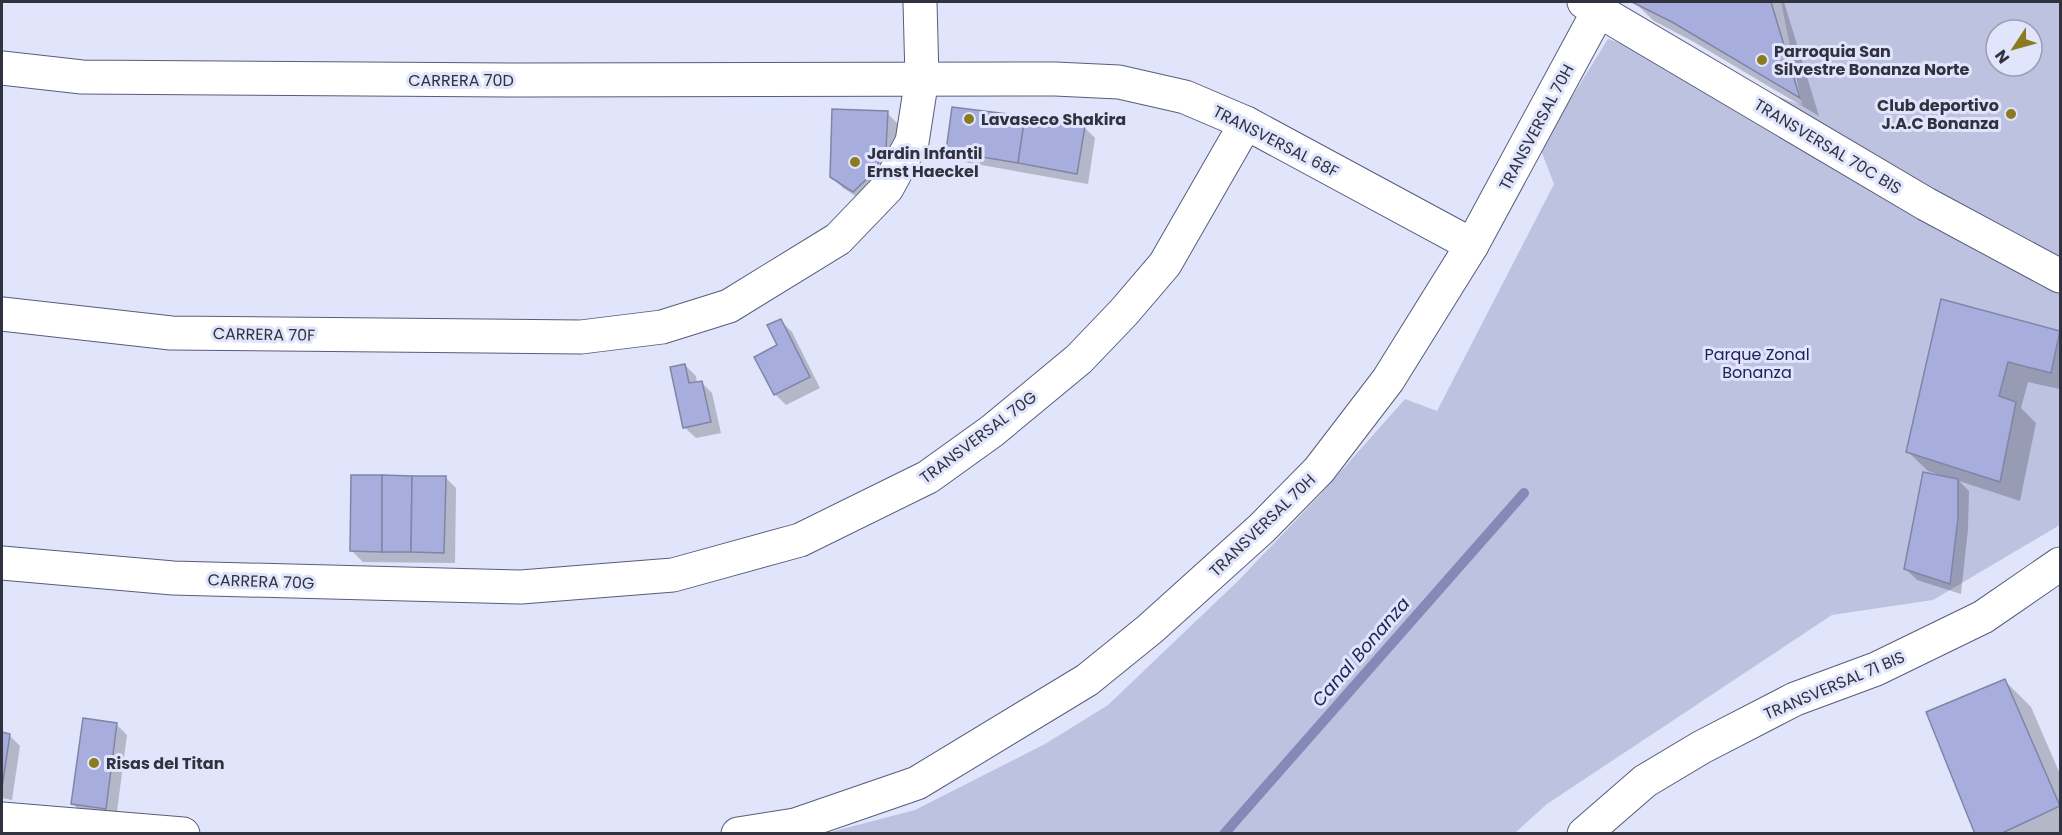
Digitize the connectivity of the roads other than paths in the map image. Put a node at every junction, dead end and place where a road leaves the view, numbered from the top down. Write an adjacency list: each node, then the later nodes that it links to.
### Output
1 (920, 2): 4 (street, CARRERA 70F)
2 (1591, 6): 6 (street, TRANSVERSAL 70H); 7 (street, TRANSVERSAL 70C BIS)
3 (2, 68): 4 (street, CARRERA 70D)
4 (922, 78): 5 (street, TRANSVERSAL 68F); 8 (street, CARRERA 70F)
5 (1246, 123): 6 (street, TRANSVERSAL 68F); 11 (street, TRANSVERSAL 70G)
6 (1472, 245): 14 (street, TRANSVERSAL 70H)
7 (2061, 276)
8 (2, 314)
9 (2, 563): 11 (street, CARRERA 70G)
10 (2061, 564): 15 (street, TRANSVERSAL 71 BIS)
11 (521, 587)
12 (2, 819): 13 (street)
13 (183, 834)
14 (738, 834)
15 (1584, 834)

